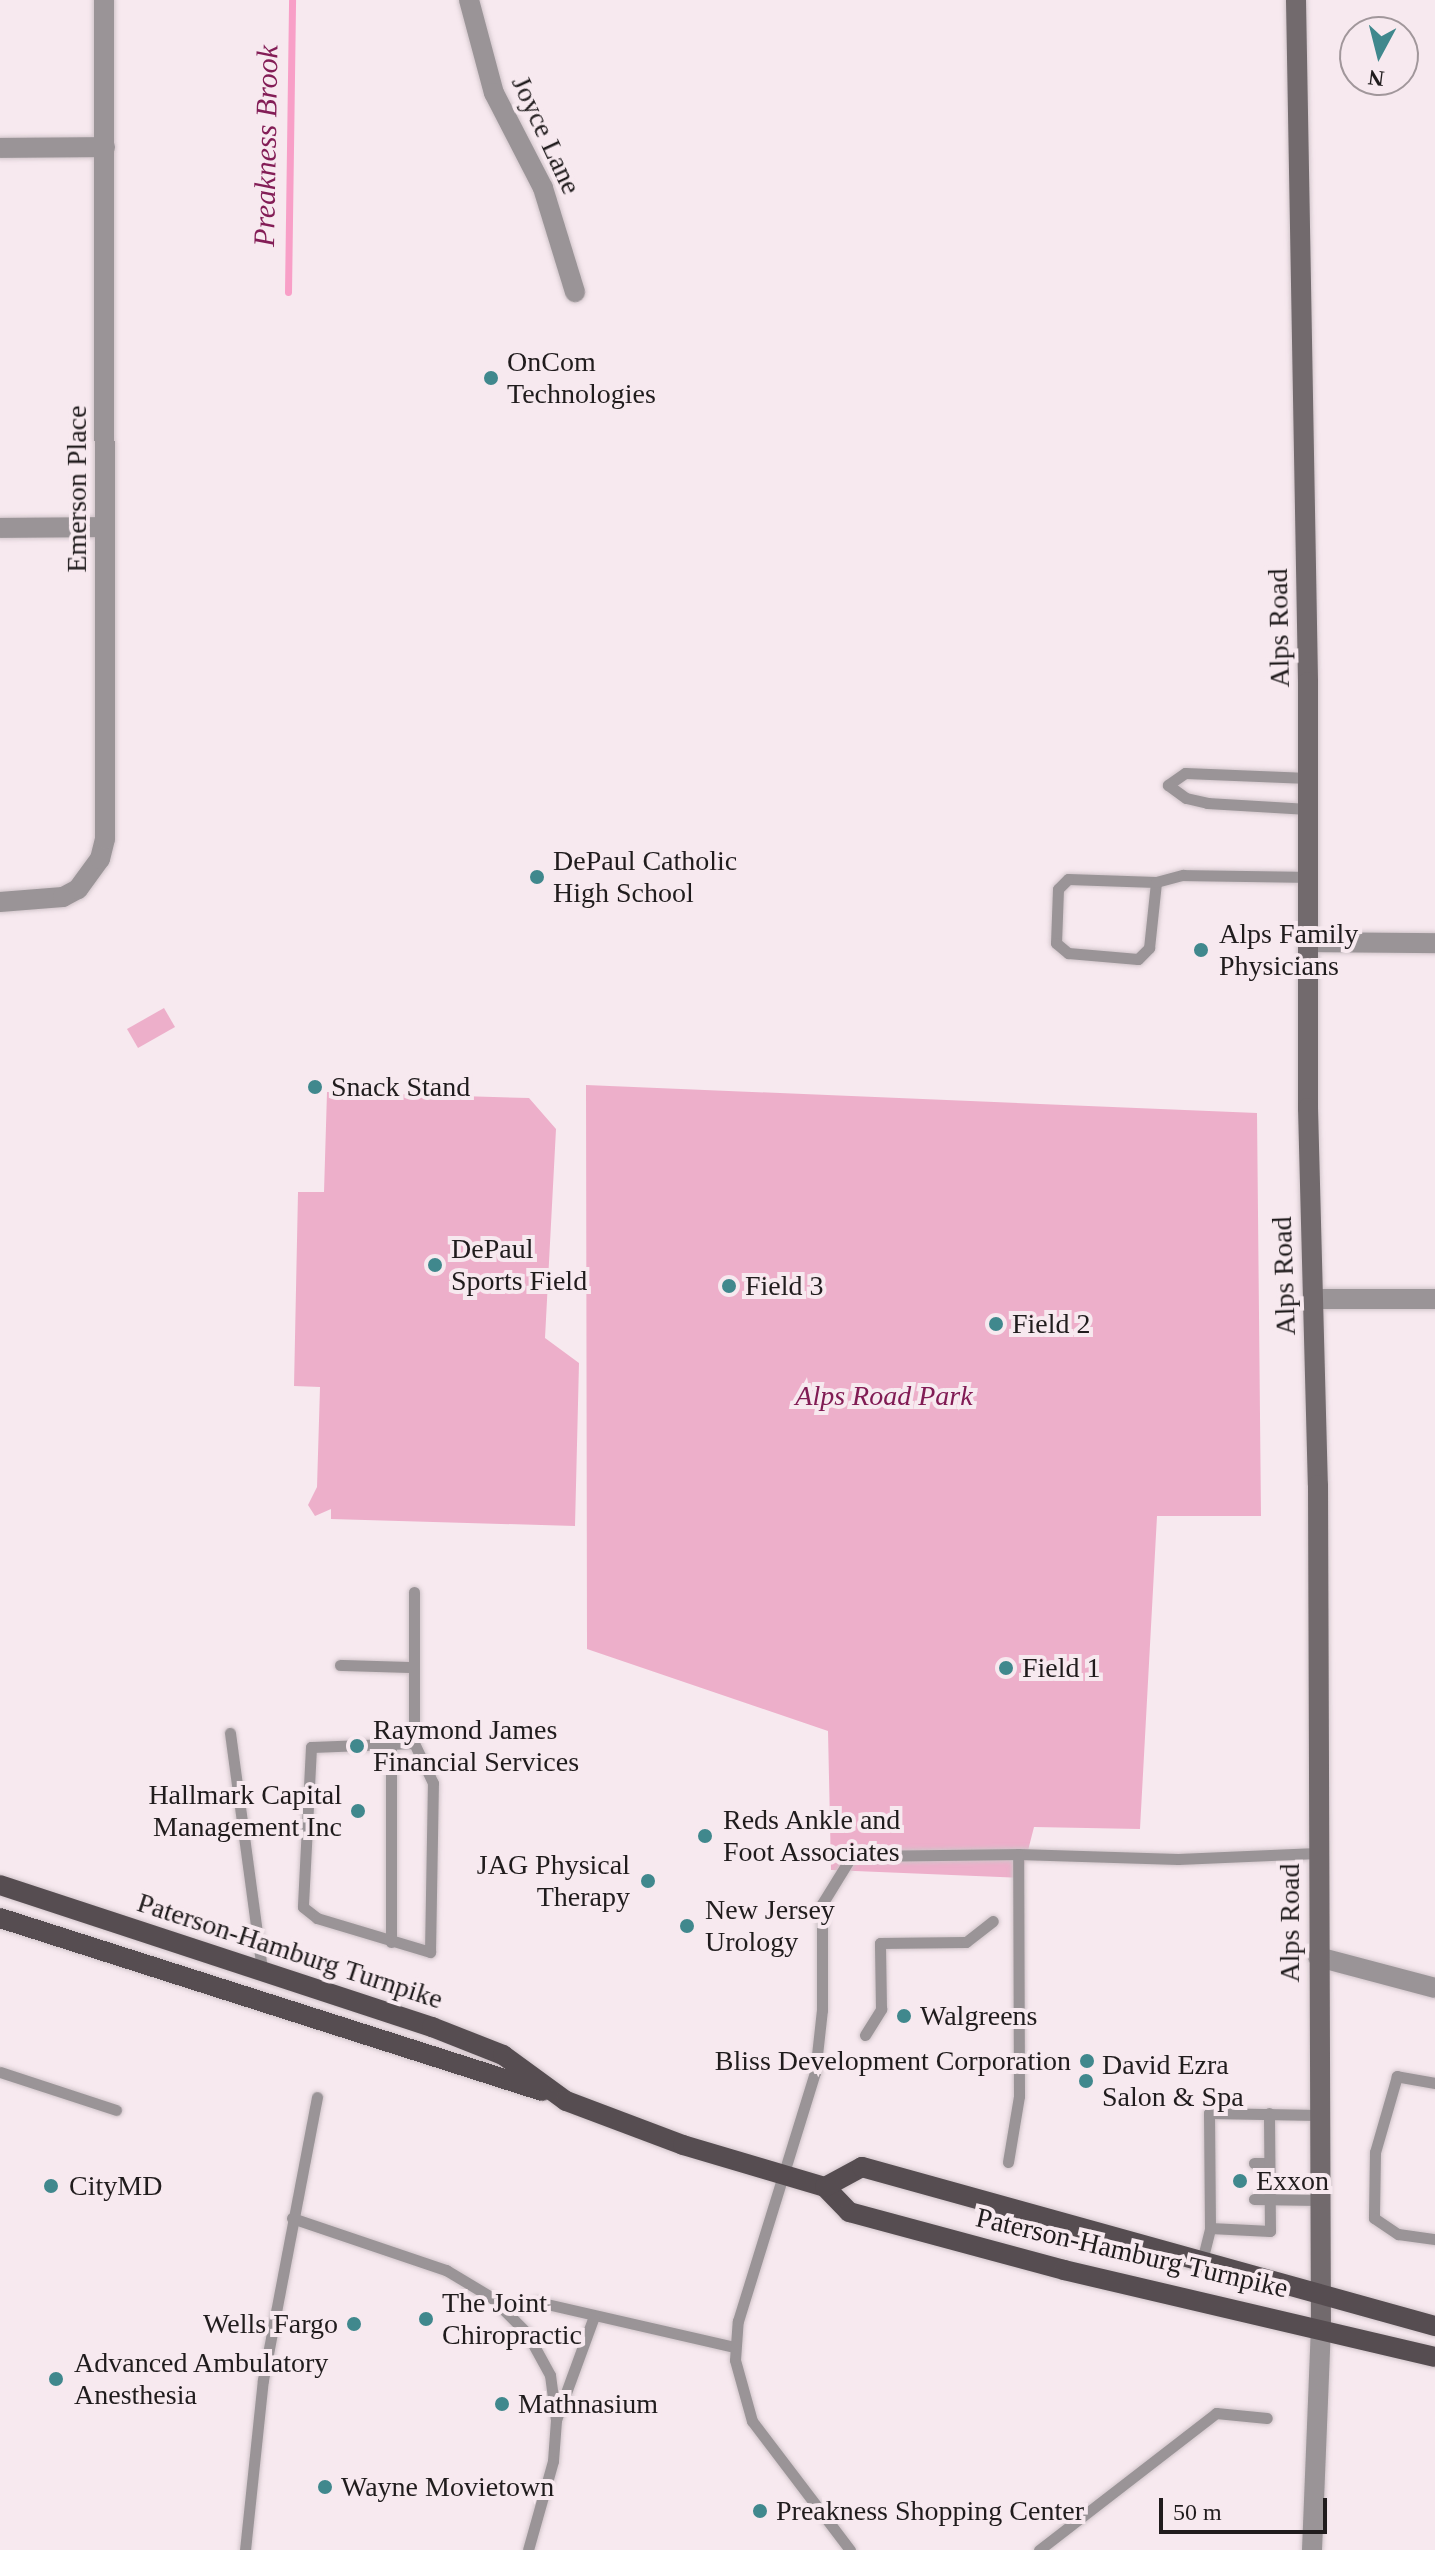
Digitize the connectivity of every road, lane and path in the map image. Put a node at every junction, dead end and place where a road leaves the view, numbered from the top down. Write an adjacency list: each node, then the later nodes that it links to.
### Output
1 (104, 0): 4 (street, Emerson Place)
2 (469, 0): 6 (street, Joyce Lane)
3 (1296, 0): 9 (main road, Alps Road)
4 (105, 147): 5 (street); 7 (street, Emerson Place)
5 (0, 148)
6 (575, 292)
7 (105, 527): 8 (street); 13 (street, Emerson Place)
8 (0, 528)
9 (1308, 778): 10 (main road, Alps Road); 10 (lane)
10 (1308, 809): 11 (main road, Alps Road)
11 (1308, 877): 12 (lane); 14 (main road, Alps Road)
12 (1156, 882): 12 (lane)
13 (0, 902)
14 (1308, 942): 15 (street); 16 (main road, Alps Road)
15 (1435, 943)
16 (1313, 1299): 17 (street); 24 (main road, Alps Road)
17 (1435, 1299)
18 (414, 1592): 20 (lane)
19 (340, 1665): 20 (lane)
20 (412, 1667): 23 (lane)
21 (230, 1733): 31 (lane)
22 (391, 1743): 23 (lane); 29 (lane); 29 (lane)
23 (414, 1743): 29 (lane)
24 (1317, 1853): 25 (lane); 30 (main road, Alps Road)
25 (1018, 1854): 41 (lane); 46 (lane)
26 (0, 1885): 31 (main road, Paterson-Hamburg Turnpike)
27 (0, 1918): 36 (main road, Paterson-Hamburg Turnpike)
28 (993, 1921): 33 (lane)
29 (391, 1942)
30 (1318, 1957): 32 (street); 40 (main road, Alps Road)
31 (262, 1970): 36 (main road, Paterson-Hamburg Turnpike)
32 (1435, 1988)
33 (865, 2035)
34 (0, 2072): 38 (lane)
35 (1435, 2083): 55 (lane)
36 (550, 2093): 46 (main road, Paterson-Hamburg Turnpike)
37 (317, 2097): 53 (lane)
38 (116, 2110)
39 (1269, 2113): 40 (lane); 42 (lane); 45 (lane)
40 (1318, 2115): 52 (main road, Alps Road)
41 (1008, 2162)
42 (1210, 2162): 43 (lane); 48 (lane)
43 (1225, 2163)
44 (1254, 2163): 45 (lane)
45 (1269, 2163): 51 (lane)
46 (782, 2175): 47 (main road, Paterson-Hamburg Turnpike); 62 (lane)
47 (825, 2187): 56 (main road, Paterson-Hamburg Turnpike); 61 (main road, Paterson-Hamburg Turnpike)
48 (1210, 2198): 49 (lane); 54 (lane)
49 (1225, 2198)
50 (1254, 2199): 51 (lane)
51 (1269, 2199): 52 (lane); 54 (lane)
52 (1319, 2200): 57 (main road, Alps Road)
53 (292, 2218): 58 (lane); 66 (lane)
54 (1210, 2228): 56 (lane)
55 (1435, 2239)
56 (1202, 2261): 57 (main road, Paterson-Hamburg Turnpike)
57 (1321, 2293): 60 (main road, Paterson-Hamburg Turnpike); 61 (main road, Alps Road)
58 (507, 2310): 59 (lane); 65 (lane)
59 (594, 2316): 62 (lane); 65 (lane)
60 (1435, 2326)
61 (1321, 2327): 63 (main road, Paterson-Hamburg Turnpike); 70 (street, Alps Road)
62 (735, 2347): 68 (lane)
63 (1435, 2357)
64 (1267, 2418): 69 (lane)
65 (556, 2420): 67 (lane)
66 (245, 2550)
67 (528, 2550)
68 (850, 2550)
69 (1039, 2550)
70 (1312, 2550)

